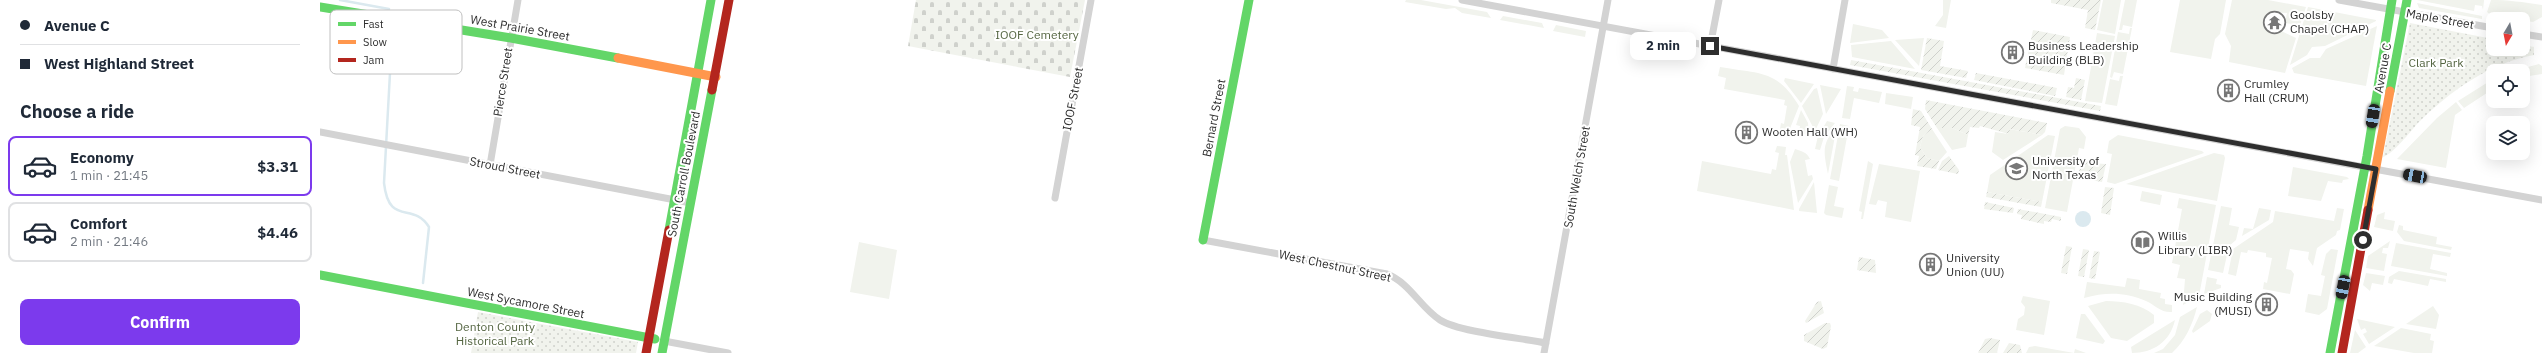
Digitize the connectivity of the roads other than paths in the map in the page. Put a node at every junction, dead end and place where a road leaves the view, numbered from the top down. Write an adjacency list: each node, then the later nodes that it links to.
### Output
1 (518, 0): 22 (street, Pierce Street)
2 (711, 0): 25 (street, South Carroll Boulevard)
3 (729, 0): 26 (street, South Carroll Boulevard)
4 (1091, 0): 31 (street, IOOF Street)
5 (1250, 0): 35 (street, Bernard Street)
6 (1462, 0): 17 (street)
7 (1608, 0): 17 (street, South Welch Street)
8 (1719, 0): 23 (street)
9 (1846, 0): 24 (street)
10 (2339, 0): 15 (street, Maple Street)
11 (2392, 0): 15 (street, Avenue C)
12 (2407, 0): 16 (street, Avenue C)
13 (320, 7): 14 (street, West Prairie Street)
14 (338, 10)
15 (2390, 10): 16 (street, Maple Street); 29 (street, Avenue C)
16 (2405, 12): 18 (street, Maple Street); 30 (street, Avenue C)
17 (1603, 27): 23 (street); 39 (street, South Welch Street)
18 (2486, 27)
19 (462, 30): 22 (street, West Prairie Street)
20 (2530, 35): 21 (street)
21 (2542, 37)
22 (511, 38): 25 (street, West Prairie Street); 28 (street, Pierce Street)
23 (1710, 46): 24 (street)
24 (1833, 69): 29 (street)
25 (697, 73): 26 (street, West Prairie Street); 32 (street, South Carroll Boulevard)
26 (716, 77): 34 (street, South Carroll Boulevard)
27 (320, 132): 28 (street, Stroud Street)
28 (490, 165): 32 (street, Stroud Street)
29 (2365, 167): 30 (street); 44 (street, Avenue C)
30 (2376, 169): 33 (street); 45 (street, Avenue C)
31 (1055, 198)
32 (673, 200): 34 (street, Stroud Street); 37 (street, South Carroll Boulevard)
33 (2542, 200)
34 (691, 203): 38 (street, South Carroll Boulevard)
35 (1203, 240): 39 (street, West Chestnut Street)
36 (320, 275): 37 (street, West Sycamore Street)
37 (649, 338): 38 (street, West Sycamore Street); 40 (street, South Carroll Boulevard)
38 (664, 341): 41 (street, South Carroll Boulevard); 42 (street, West Sycamore Street)
39 (1546, 344): 43 (street, South Welch Street)
40 (646, 353)
41 (662, 353)
42 (728, 353)
43 (1544, 353)
44 (2330, 353)
45 (2342, 353)

